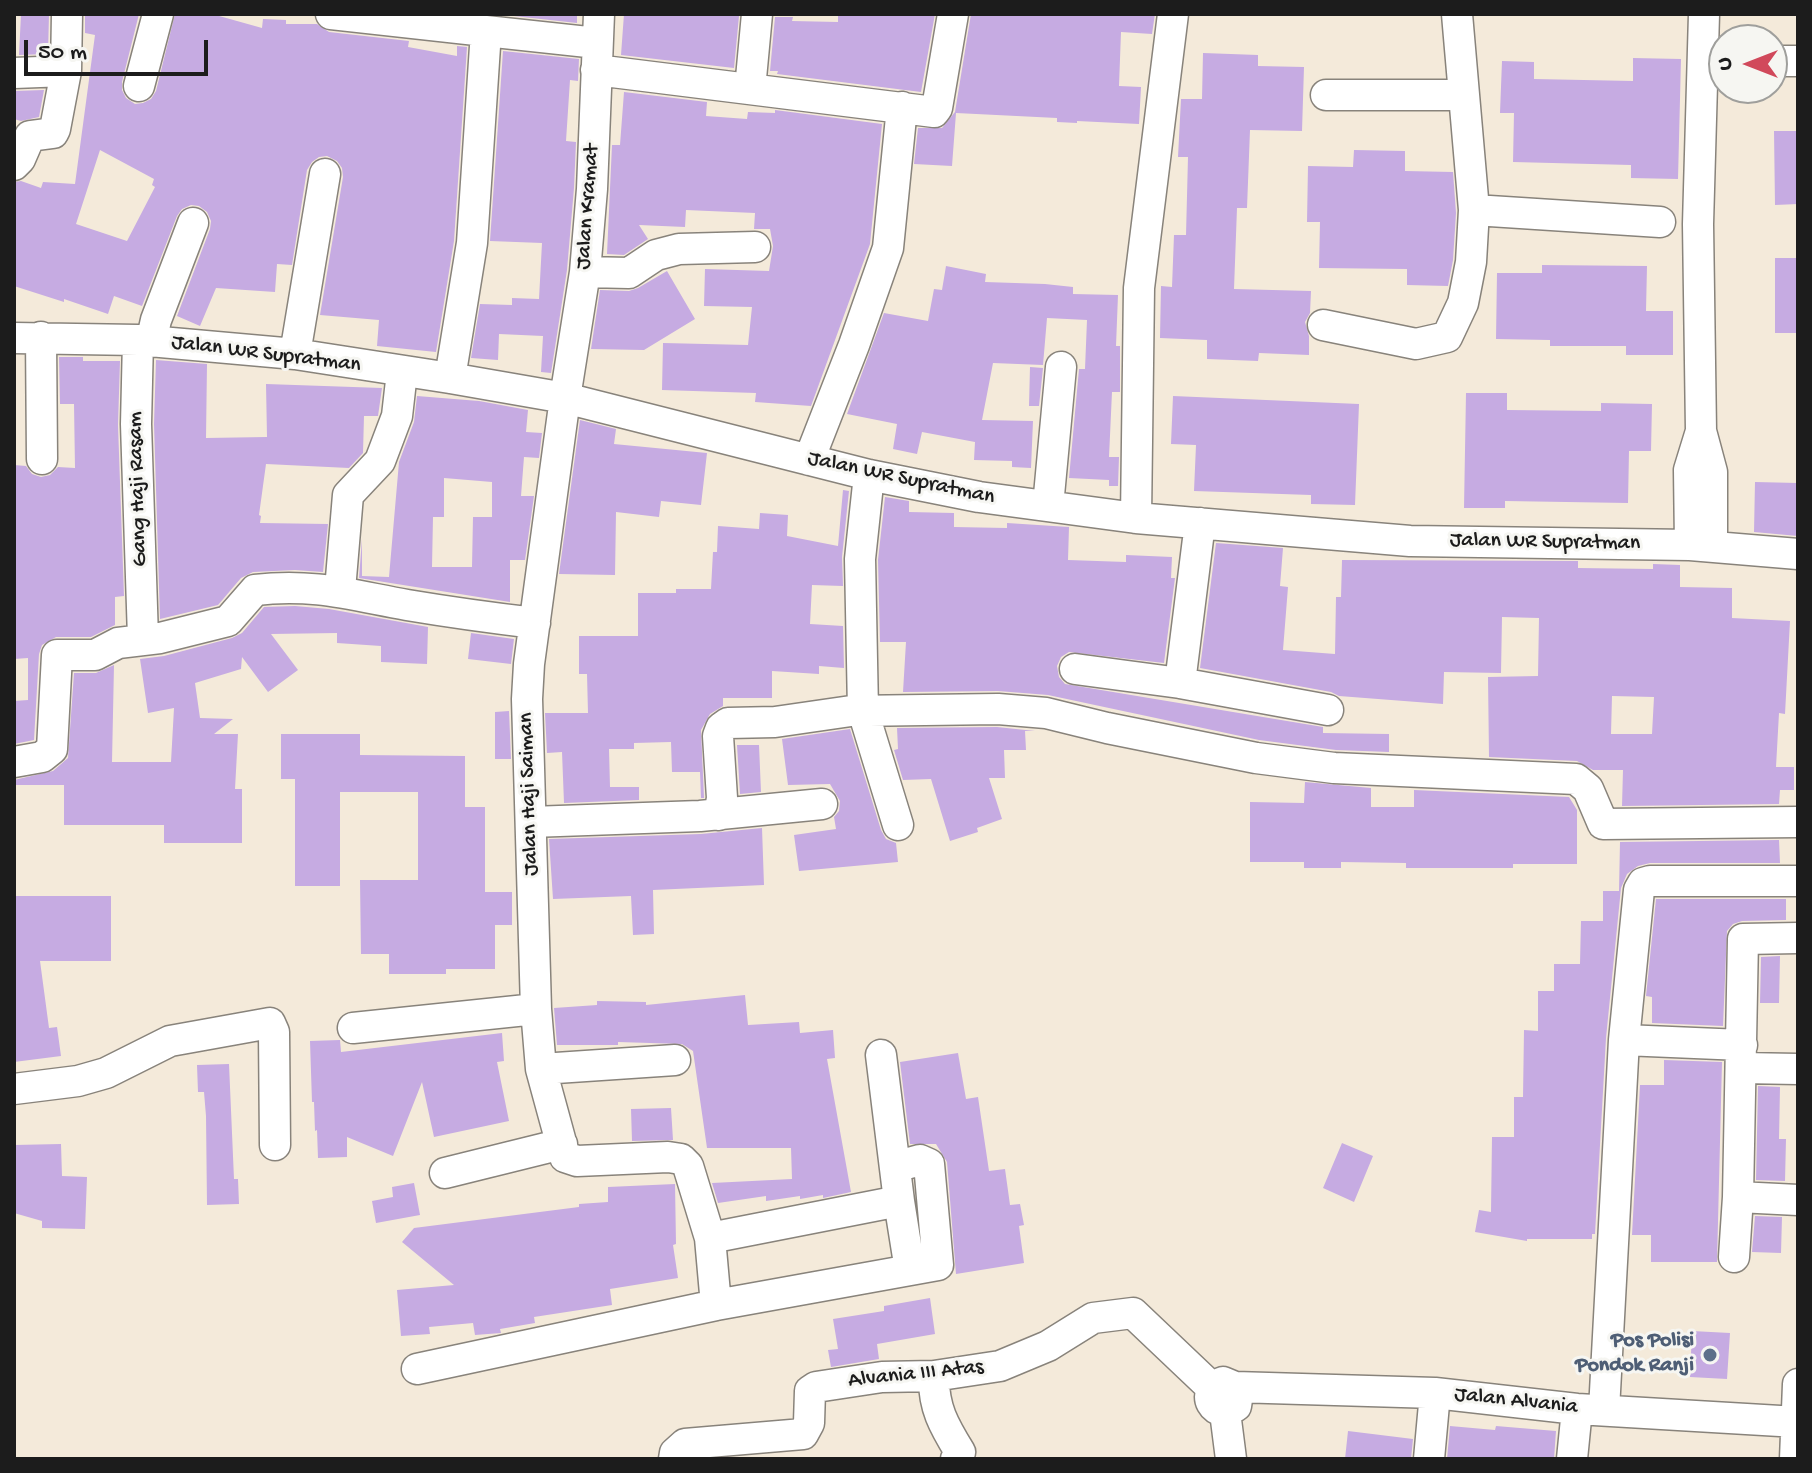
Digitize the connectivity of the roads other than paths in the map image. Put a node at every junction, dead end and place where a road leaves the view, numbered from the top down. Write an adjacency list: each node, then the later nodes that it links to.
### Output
1 (67, 14): 12 (street)
2 (158, 14): 14 (street)
3 (331, 14): 9 (street)
4 (757, 14): 15 (street)
5 (953, 14): 19 (street)
6 (1173, 14): 39 (street)
7 (1457, 14): 17 (street)
8 (1704, 14): 10 (street)
9 (474, 25): 11 (street); 33 (street)
10 (1708, 34)
11 (598, 43): 15 (street); 26 (street, Jalan Kramat)
12 (66, 71): 13 (street); 20 (street)
13 (14, 73)
14 (139, 86)
15 (750, 89): 19 (street)
16 (1326, 95): 17 (street)
17 (1464, 95): 22 (street)
18 (1709, 104): 41 (street)
19 (902, 107): 36 (street)
20 (14, 165)
21 (325, 174): 30 (street)
22 (1474, 210): 23 (street); 27 (street)
23 (1660, 222)
24 (193, 223): 29 (street, Gang Haji Rasam)
25 (755, 247): 26 (street)
26 (585, 272): 34 (street, Jalan Kramat)
27 (1323, 325)
28 (27, 338): 29 (street, Jalan WR Supratman); 35 (street)
29 (144, 341): 30 (street, Jalan WR Supratman); 45 (street, Gang Haji Rasam)
30 (295, 354): 32 (street, Jalan WR Supratman)
31 (1061, 367): 38 (street)
32 (402, 372): 33 (street, Jalan WR Supratman); 43 (street)
33 (450, 378): 34 (street, Jalan WR Supratman)
34 (565, 398): 36 (street, Jalan WR Supratman); 44 (street, Jalan Haji Saiman)
35 (42, 459)
36 (809, 460): 37 (street, Jalan WR Supratman)
37 (869, 475): 38 (street, Jalan WR Supratman); 49 (street)
38 (1048, 506): 39 (street, Jalan WR Supratman)
39 (1136, 518): 40 (street, Jalan WR Supratman)
40 (1200, 523): 41 (street, Jalan WR Supratman); 47 (street)
41 (1701, 546): 42 (street, Jalan WR Supratman)
42 (1798, 554)
43 (340, 590): 44 (street); 45 (street)
44 (535, 623): 53 (street, Jalan Haji Saiman)
45 (143, 638): 50 (street)
46 (1075, 669): 47 (street)
47 (1180, 683): 48 (street)
48 (1328, 710)
49 (863, 711): 52 (street); 54 (street); 55 (street)
50 (14, 762)
51 (822, 804): 52 (street)
52 (719, 815): 53 (street)
53 (531, 822): 58 (street, Jalan Haji Saiman)
54 (1798, 822)
55 (898, 825)
56 (1798, 881): 60 (street)
57 (1798, 938): 62 (street)
58 (536, 1009): 59 (street); 64 (street, Jalan Haji Saiman)
59 (353, 1028)
60 (1624, 1040): 62 (street); 83 (street)
61 (881, 1055): 69 (street)
62 (1742, 1057): 65 (street); 71 (street)
63 (675, 1060): 64 (street)
64 (541, 1069): 67 (street, Jalan Haji Saiman)
65 (1798, 1069)
66 (14, 1089): 68 (street)
67 (562, 1144): 70 (street); 74 (street)
68 (275, 1145)
69 (895, 1167): 73 (street); 76 (street)
70 (445, 1173)
71 (1738, 1197): 72 (street); 75 (street)
72 (1798, 1200)
73 (899, 1201): 74 (street); 76 (street)
74 (710, 1238): 77 (street)
75 (1734, 1257)
76 (910, 1270): 77 (street)
77 (716, 1305): 78 (street)
78 (417, 1369)
79 (934, 1376): 82 (street, Alvania III Atas); 85 (street, Alvania III Atas); 87 (street)
80 (1798, 1384): 84 (street)
81 (1435, 1393): 82 (street, Jalan Alvania); 83 (street, Jalan Alvania); 89 (street)
82 (1224, 1396): 88 (street)
83 (1591, 1410): 84 (street, Jalan Alvania); 90 (street)
84 (1797, 1422): 91 (street)
85 (786, 1448): 86 (street, Alvania III Atas)
86 (674, 1459)
87 (956, 1459)
88 (1231, 1459)
89 (1429, 1459)
90 (1572, 1459)
91 (1795, 1459)

